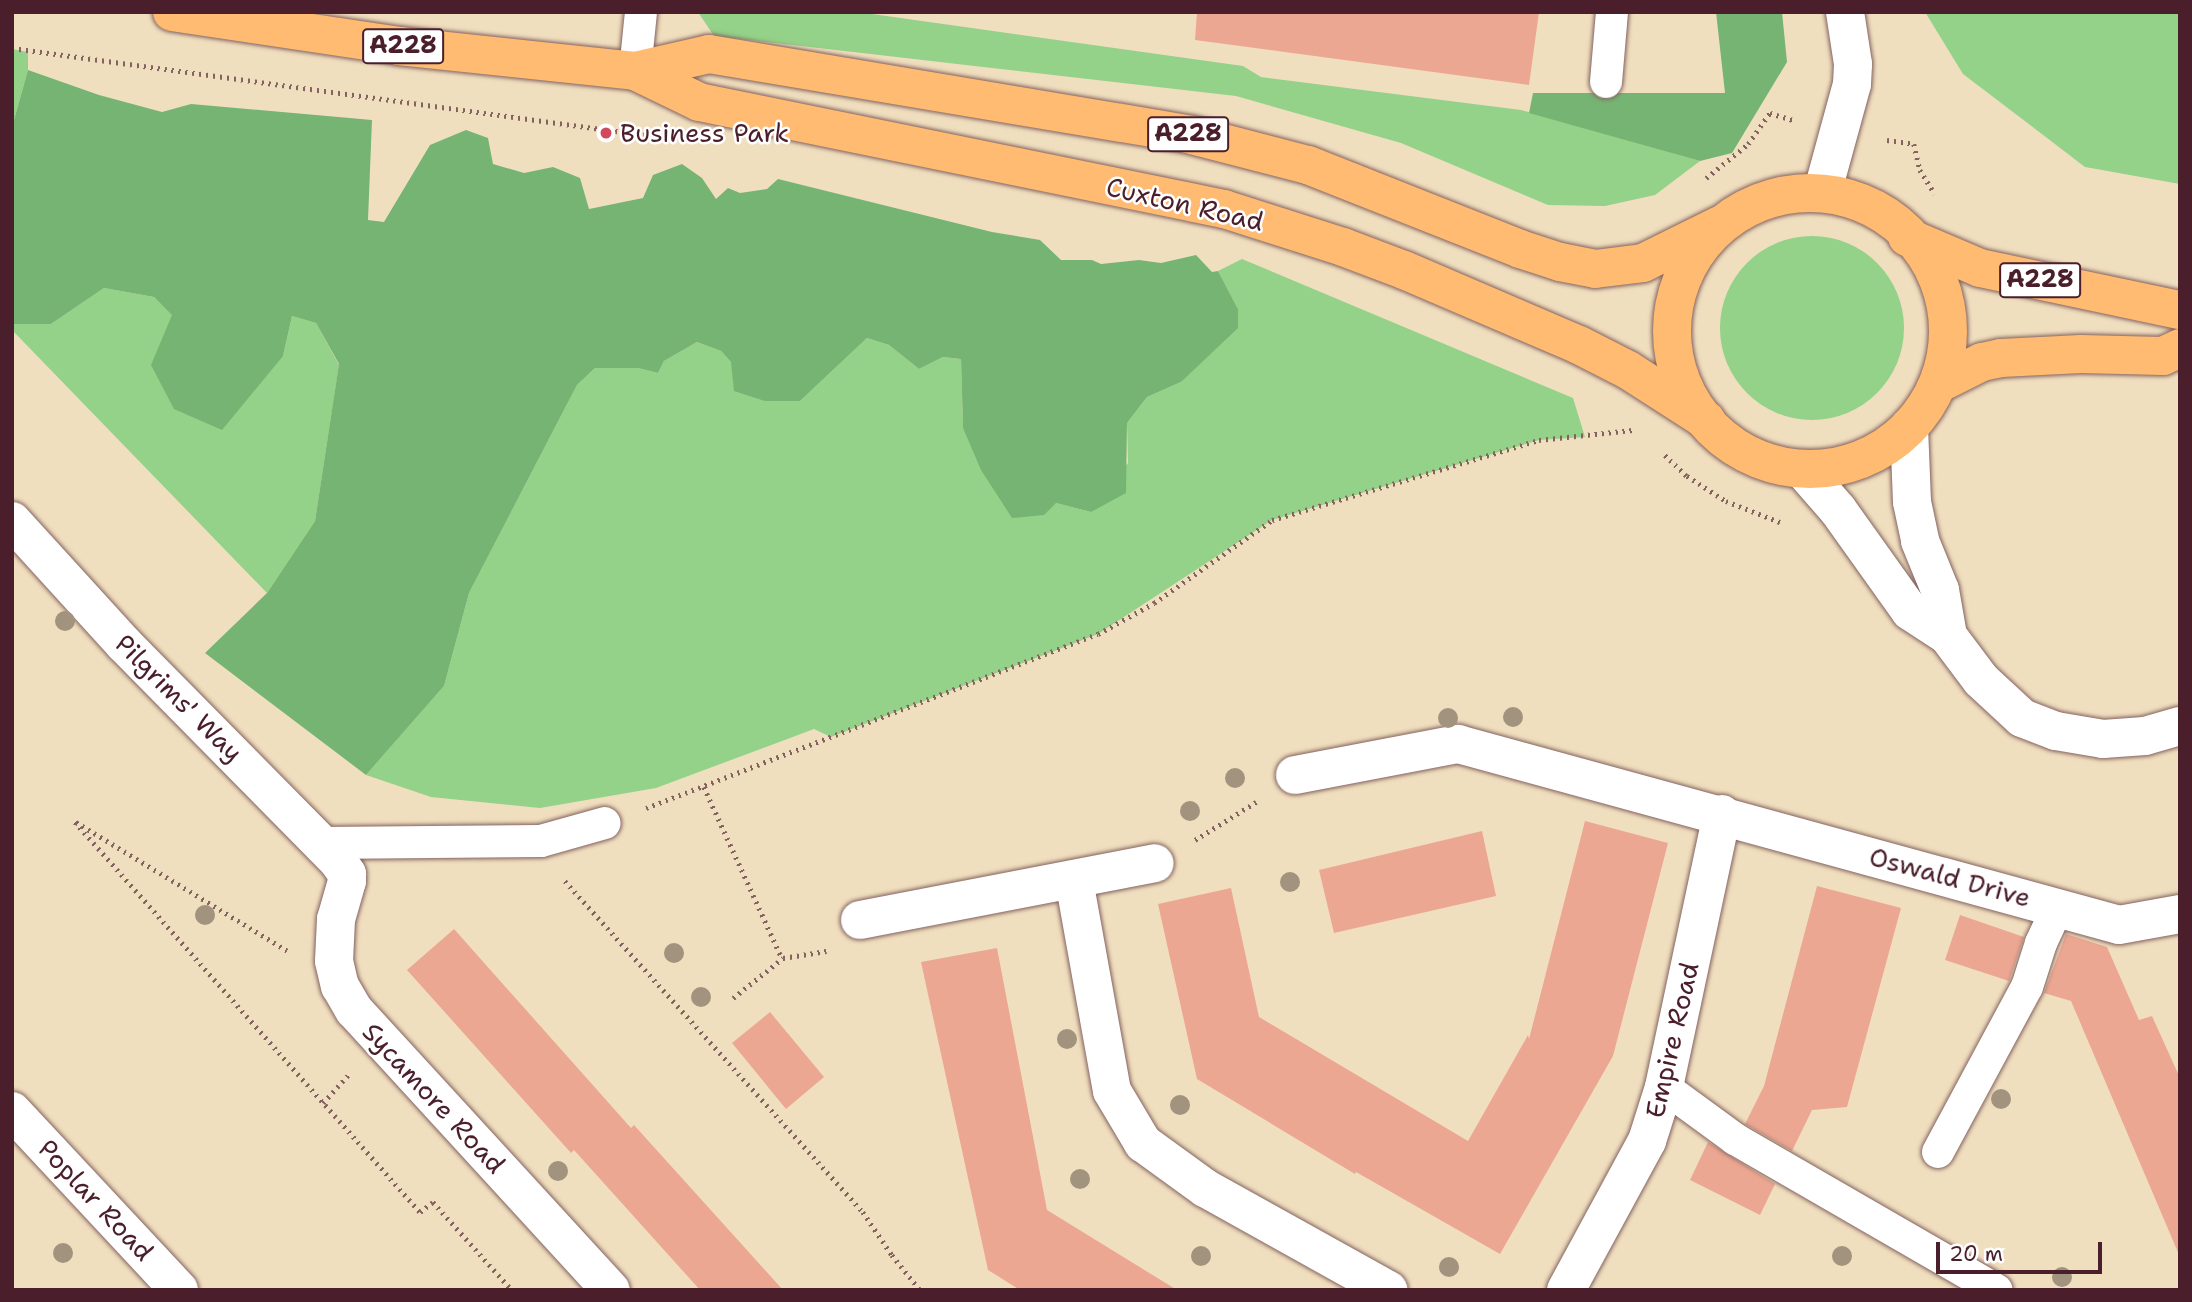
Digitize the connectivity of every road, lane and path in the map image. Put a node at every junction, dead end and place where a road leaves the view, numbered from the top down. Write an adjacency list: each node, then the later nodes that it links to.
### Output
1 (172, 12): 6 (main road, Cuxton Road / A228)
2 (641, 12): 6 (lane)
3 (1612, 12): 7 (lane)
4 (1845, 12): 8 (street)
5 (12, 48): 9 (path)
6 (635, 71): 13 (main road, Cuxton Road / A228); 18 (main road, Cuxton Road / A228)
7 (1606, 82)
8 (1841, 129): 10 (path); 11 (street); 12 (path)
9 (664, 138)
10 (1704, 179)
11 (1823, 190): 13 (main road); 14 (main road)
12 (1938, 197)
13 (1718, 226): 18 (main road)
14 (1905, 236): 15 (main road, A228); 17 (main road)
15 (2180, 310)
16 (2180, 348): 17 (main road)
17 (1938, 384): 20 (main road)
18 (1706, 420): 22 (main road)
19 (1631, 423): 28 (path)
20 (1909, 427): 22 (main road); 25 (street)
21 (1660, 451): 24 (path)
22 (1803, 471): 25 (street)
23 (12, 521): 32 (street, Pilgrims' Way)
24 (1791, 527)
25 (1948, 636): 26 (street)
26 (2180, 726)
27 (1295, 775): 29 (street, Oswald Drive); 33 (path)
28 (704, 787): 30 (path); 40 (path)
29 (1722, 814): 36 (street, Oswald Drive); 42 (street, Empire Road)
30 (605, 823): 31 (lane)
31 (529, 841): 32 (lane); 49 (path)
32 (323, 843): 34 (street, Pilgrims' Way)
33 (1155, 863): 35 (street)
34 (347, 874): 48 (street, Sycamore Road)
35 (1074, 880): 37 (street); 50 (street)
36 (2058, 907): 38 (street, Oswald Drive); 45 (lane)
37 (860, 920)
38 (2177, 924)
39 (299, 957): 43 (path)
40 (733, 998)
41 (351, 1072): 43 (path)
42 (1664, 1087): 51 (street, Empire Road); 52 (lane)
43 (323, 1103): 47 (path)
44 (12, 1111): 46 (street, Poplar Road)
45 (1938, 1152)
46 (179, 1290)
47 (512, 1290)
48 (611, 1290)
49 (920, 1290)
50 (1388, 1290)
51 (1566, 1290)
52 (1997, 1290)

